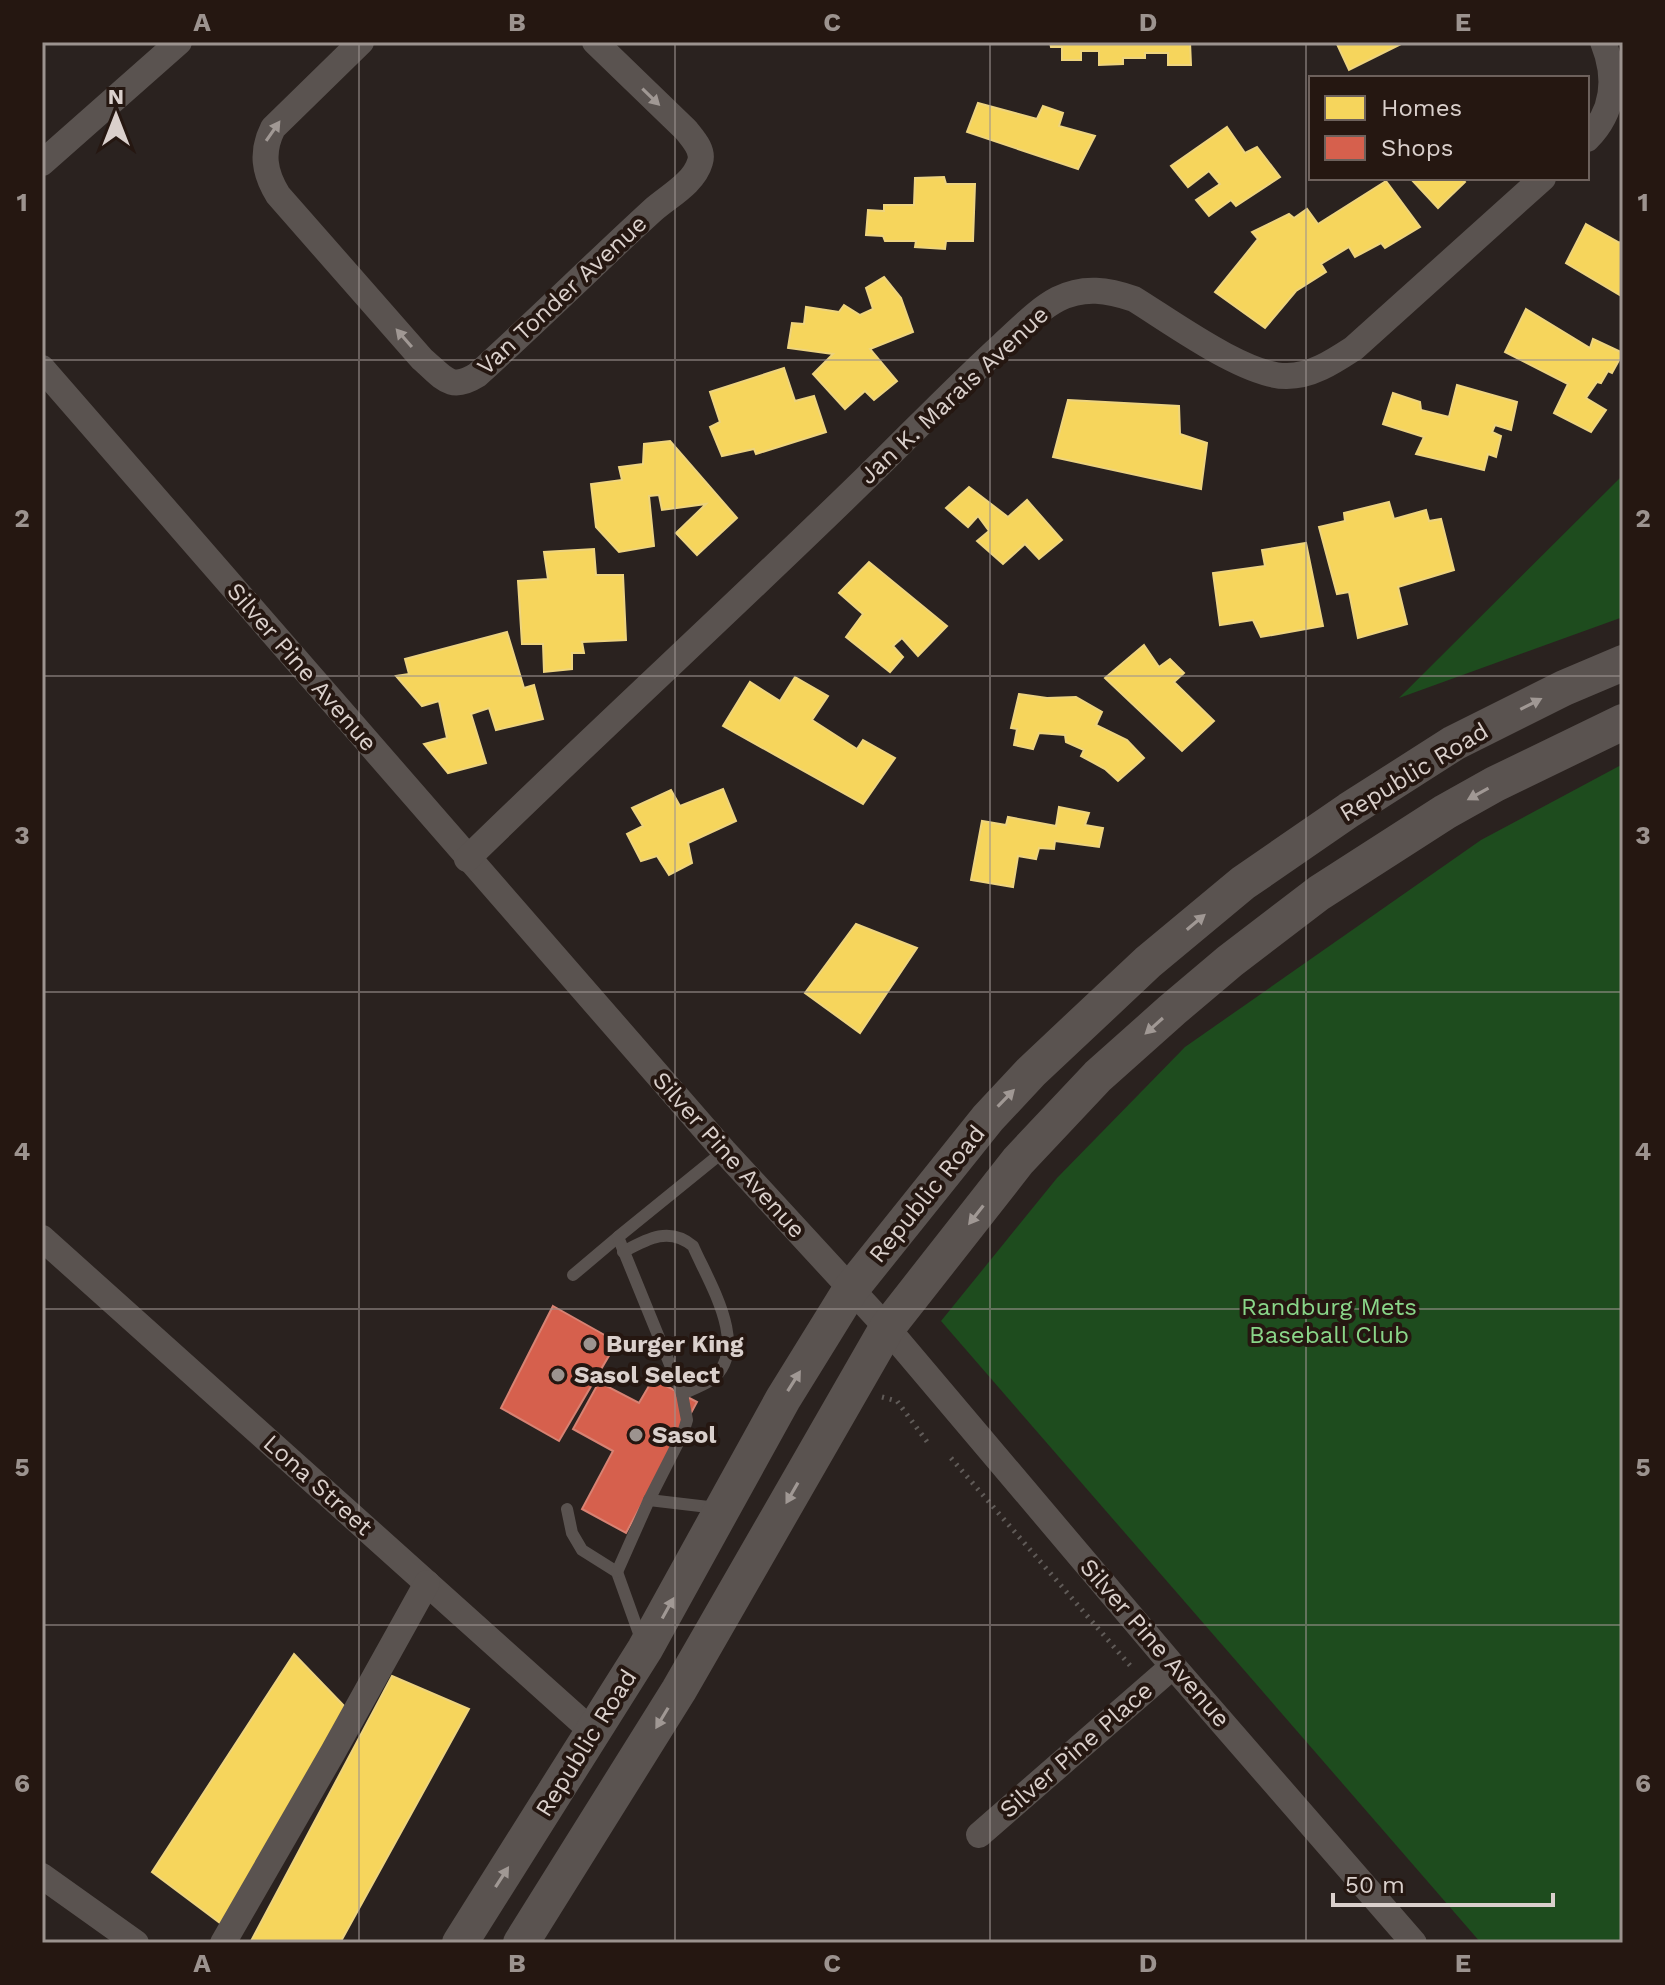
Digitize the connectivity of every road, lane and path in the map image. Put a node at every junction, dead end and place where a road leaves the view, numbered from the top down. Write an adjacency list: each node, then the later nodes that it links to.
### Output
1 (179, 42): 6 (street)
2 (361, 42): 3 (street, Van Tonder Avenue, one-way to 2)
3 (595, 42)
4 (1603, 42): 5 (street)
5 (1589, 137)
6 (42, 163)
7 (1541, 180): 11 (street, Jan K. Marais Avenue)
8 (42, 368): 11 (street, Silver Pine Avenue)
9 (1623, 663): 17 (main road, Republic Road, one-way to 9)
10 (1623, 722): 18 (main road, Republic Road, one-way to 18)
11 (467, 859): 12 (street, Silver Pine Avenue)
12 (724, 1151): 13 (lane); 17 (street, Silver Pine Avenue)
13 (618, 1237): 15 (lane); 16 (lane)
14 (42, 1238): 27 (street, Lona Street)
15 (623, 1252): 19 (lane); 19 (lane)
16 (573, 1275)
17 (851, 1289): 18 (street, Silver Pine Avenue); 25 (main road, Republic Road, one-way to 17)
18 (887, 1328): 29 (street, Silver Pine Avenue); 37 (main road, Republic Road, one-way to 37)
19 (682, 1394): 23 (lane)
20 (881, 1396): 21 (path)
21 (928, 1443)
22 (951, 1458): 30 (path)
23 (649, 1500): 25 (lane); 26 (lane)
24 (567, 1509): 26 (lane)
25 (723, 1509): 28 (main road, Republic Road, one-way to 25)
26 (617, 1572): 28 (lane)
27 (427, 1583): 31 (street, Lona Street); 35 (street)
28 (645, 1649): 31 (main road, Republic Road)
29 (1173, 1666): 32 (street, Silver Pine Place); 38 (street, Silver Pine Avenue)
30 (1136, 1673)
31 (594, 1733): 36 (main road, Republic Road, one-way to 31)
32 (979, 1835)
33 (42, 1876): 34 (street)
34 (136, 1943)
35 (223, 1943)
36 (460, 1943)
37 (521, 1943)
38 (1414, 1943)

